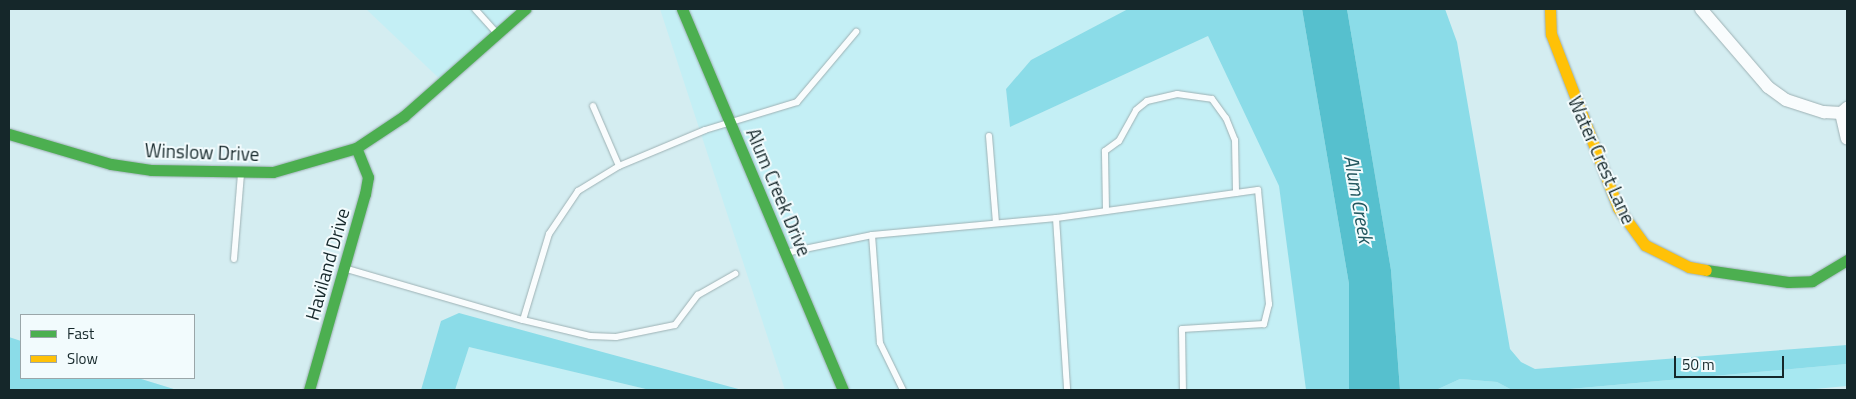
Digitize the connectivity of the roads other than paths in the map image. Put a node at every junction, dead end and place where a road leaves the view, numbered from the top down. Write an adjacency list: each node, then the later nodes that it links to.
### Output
1 (475, 9): 7 (lane)
2 (525, 9): 7 (street, Winslow Drive)
3 (682, 9): 10 (street, Alum Creek Drive)
4 (1550, 9): 24 (street, Water Crest Lane)
5 (1701, 9): 9 (street)
6 (856, 32): 10 (lane)
7 (497, 33): 14 (street, Winslow Drive)
8 (593, 106): 15 (lane)
9 (1844, 111): 13 (street)
10 (731, 121): 15 (lane); 22 (street, Alum Creek Drive)
11 (9, 134): 16 (street, Winslow Drive)
12 (989, 136): 20 (lane)
13 (1847, 138)
14 (356, 148): 16 (street, Winslow Drive); 25 (street, Haviland Drive)
15 (619, 166): 27 (lane)
16 (241, 174): 23 (lane)
17 (1236, 193): 18 (lane); 18 (lane); 32 (lane)
18 (1106, 210): 19 (lane)
19 (1056, 218): 20 (lane); 31 (lane)
20 (996, 223): 21 (lane)
21 (872, 235): 22 (lane); 30 (lane)
22 (786, 253): 29 (street, Alum Creek Drive)
23 (234, 259)
24 (1847, 260)
25 (345, 269): 27 (lane); 28 (street, Haviland Drive)
26 (734, 274): 27 (lane)
27 (523, 320)
28 (308, 390)
29 (843, 390)
30 (903, 390)
31 (1067, 390)
32 (1183, 390)

